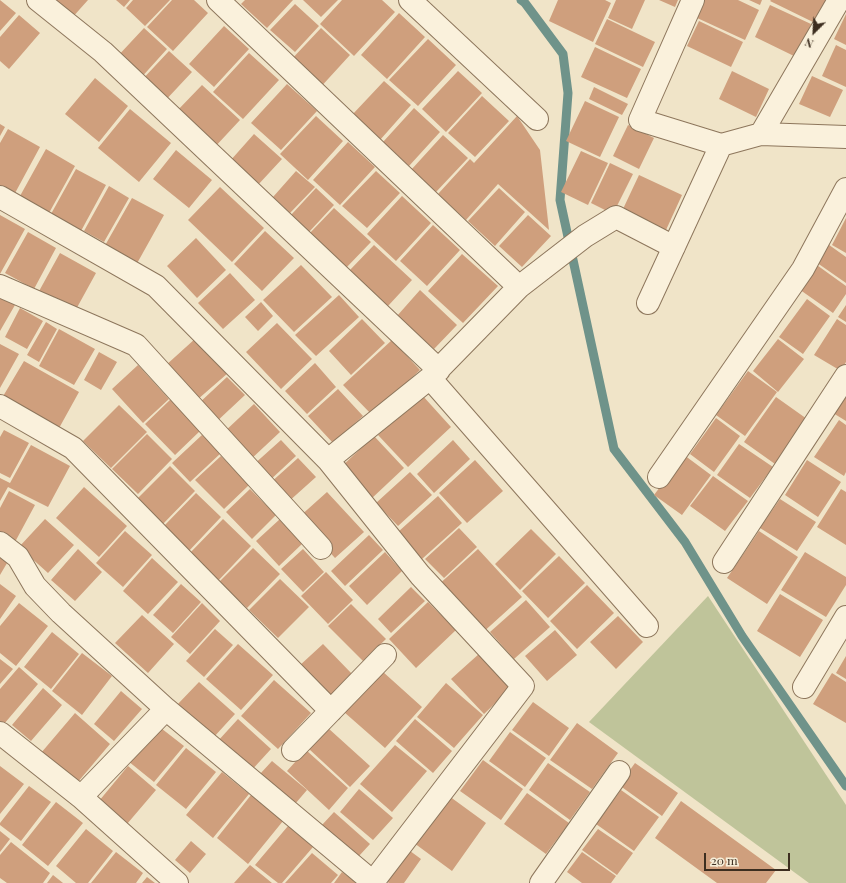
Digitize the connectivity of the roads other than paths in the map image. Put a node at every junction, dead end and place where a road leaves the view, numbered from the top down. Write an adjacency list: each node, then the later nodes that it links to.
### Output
1 (38, 0): 16 (street)
2 (218, 0): 14 (street)
3 (410, 0): 6 (street)
4 (693, 0): 9 (street)
5 (840, 0): 7 (street)
6 (537, 119)
7 (761, 134): 8 (street); 9 (street)
8 (846, 137)
9 (721, 144): 12 (street)
10 (846, 189): 20 (street)
11 (0, 197): 19 (street)
12 (674, 247): 14 (street); 15 (street)
13 (0, 286): 22 (street)
14 (519, 287): 16 (street)
15 (648, 303)
16 (434, 374): 19 (street); 25 (street)
17 (846, 376): 23 (street)
18 (0, 406): 29 (street)
19 (328, 460): 35 (street)
20 (659, 477)
21 (0, 543): 28 (street)
22 (321, 548)
23 (724, 562)
24 (846, 617): 27 (street)
25 (647, 626)
26 (384, 655): 29 (street)
27 (804, 687)
28 (166, 709): 33 (street); 35 (street)
29 (331, 711): 31 (street)
30 (0, 733): 33 (street)
31 (294, 750)
32 (619, 772): 36 (street)
33 (81, 797): 34 (street)
34 (177, 883)
35 (374, 883)
36 (541, 883)

